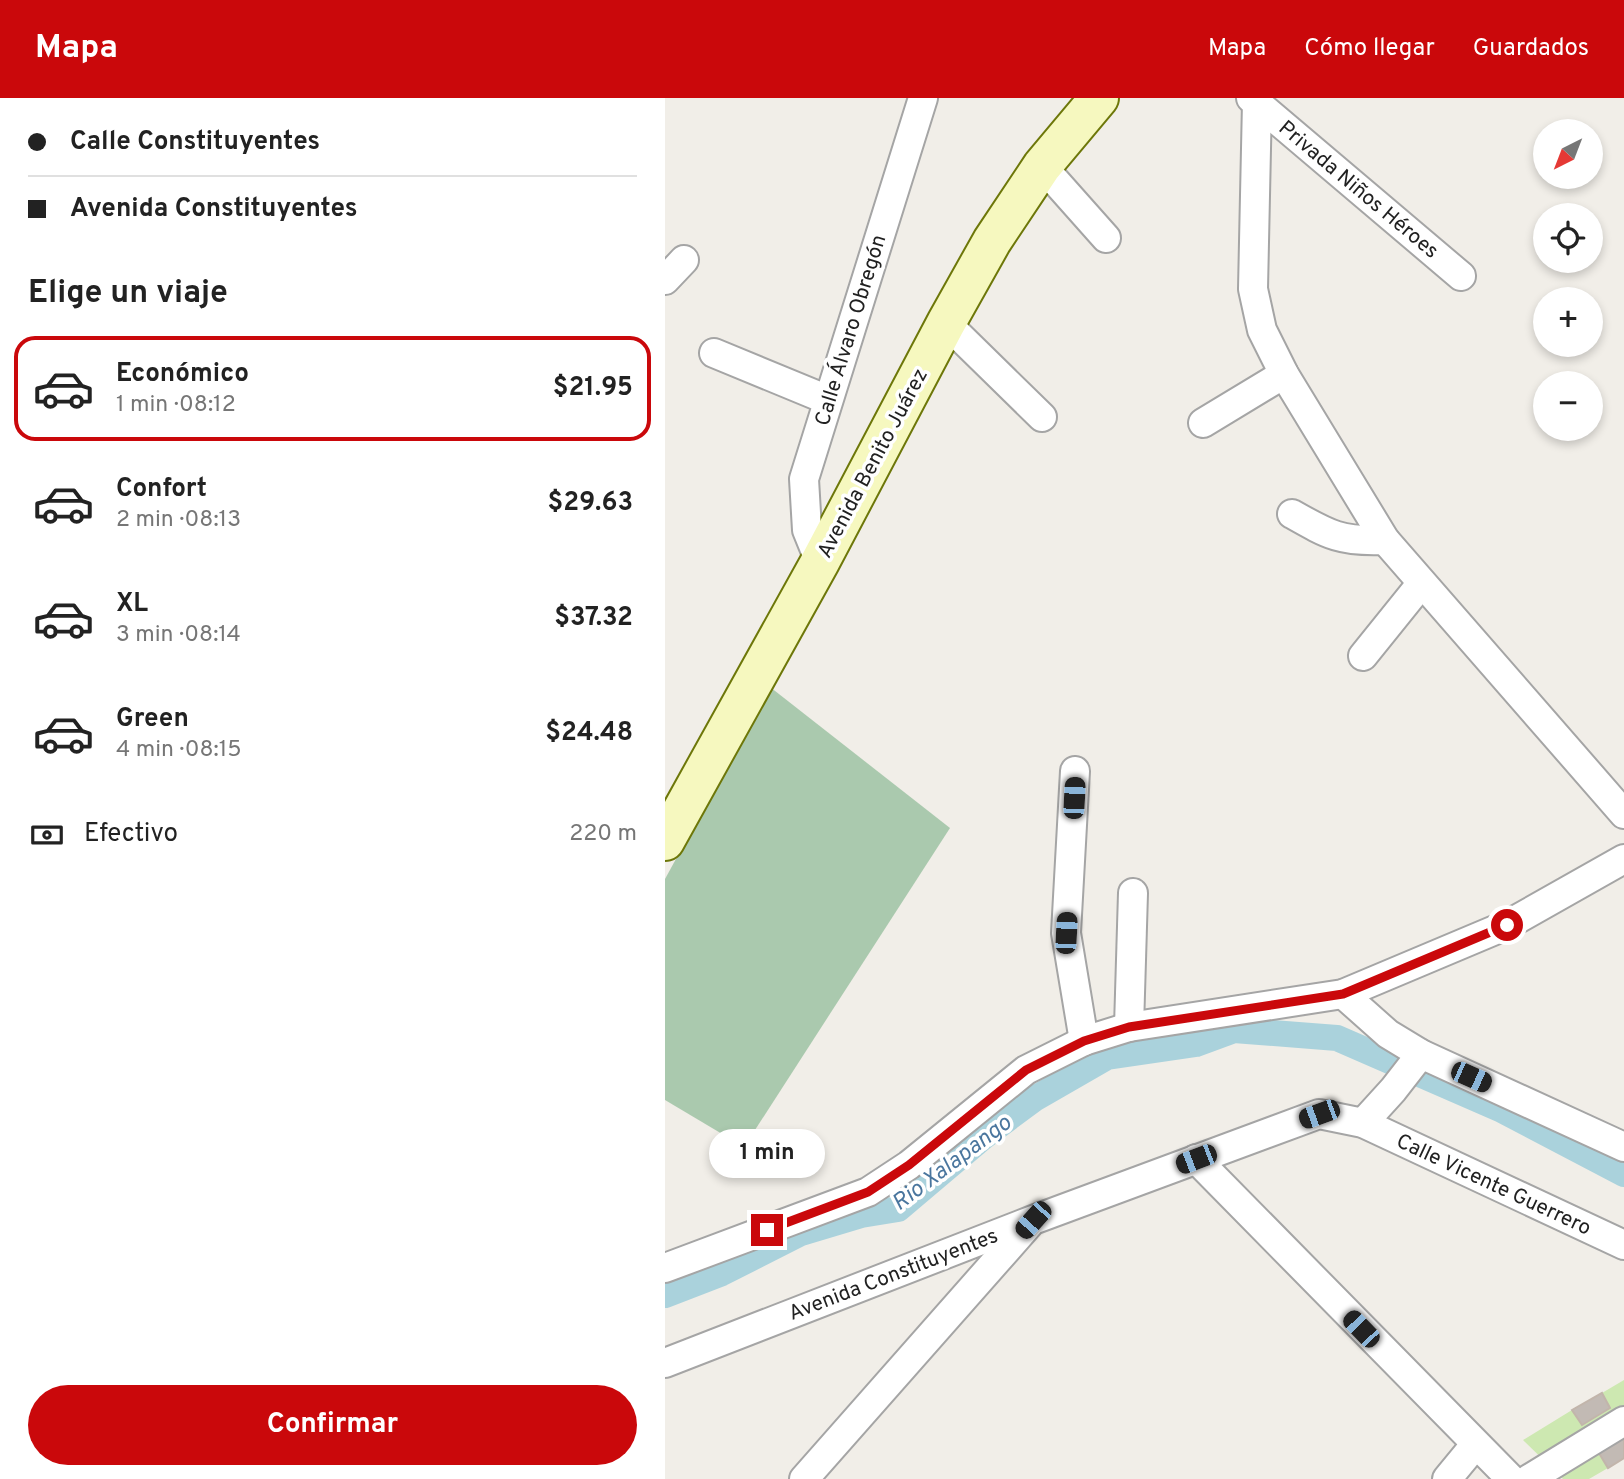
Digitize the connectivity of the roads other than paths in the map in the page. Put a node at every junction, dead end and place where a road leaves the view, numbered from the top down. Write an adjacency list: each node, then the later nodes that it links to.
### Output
1 (923, 98): 12 (street, Calle Álvaro Obregón)
2 (1099, 98): 4 (main road, Avenida Benito Juárez)
3 (1254, 100): 7 (street, Privada Niños Héroes); 11 (street)
4 (1042, 166): 5 (street); 9 (main road, Avenida Benito Juárez)
5 (1106, 238)
6 (684, 260): 8 (street)
7 (1461, 276)
8 (665, 280)
9 (946, 323): 13 (street); 17 (main road, Avenida Benito Juárez)
10 (714, 353): 12 (street)
11 (1284, 374): 14 (street); 16 (street)
12 (828, 400): 17 (street, Calle Álvaro Obregón)
13 (1042, 417)
14 (1203, 423)
15 (1292, 514): 16 (street)
16 (1385, 540): 18 (street)
17 (820, 562): 22 (main road, Avenida Benito Juárez)
18 (1421, 584): 19 (street); 21 (street)
19 (1363, 656)
20 (1075, 771): 27 (street)
21 (1624, 814)
22 (665, 841)
23 (1624, 859): 25 (street)
24 (1133, 893): 26 (street)
25 (1343, 994): 26 (street); 28 (street)
26 (1129, 1027): 27 (street)
27 (1084, 1041): 35 (street)
28 (1417, 1060): 30 (street); 31 (street)
29 (1319, 1114): 30 (street, Calle Vicente Guerrero); 32 (street, Avenida Constituyentes)
30 (1363, 1123): 34 (street, Calle Vicente Guerrero)
31 (1624, 1147)
32 (1196, 1159): 33 (street, Avenida Constituyentes); 38 (street)
33 (1033, 1220): 36 (street, Avenida Constituyentes); 39 (street)
34 (1624, 1245)
35 (665, 1268)
36 (665, 1363)
37 (1624, 1421): 42 (street)
38 (1475, 1445): 40 (street); 41 (street)
39 (804, 1479)
40 (1447, 1479)
41 (1511, 1479)
42 (1529, 1479)

